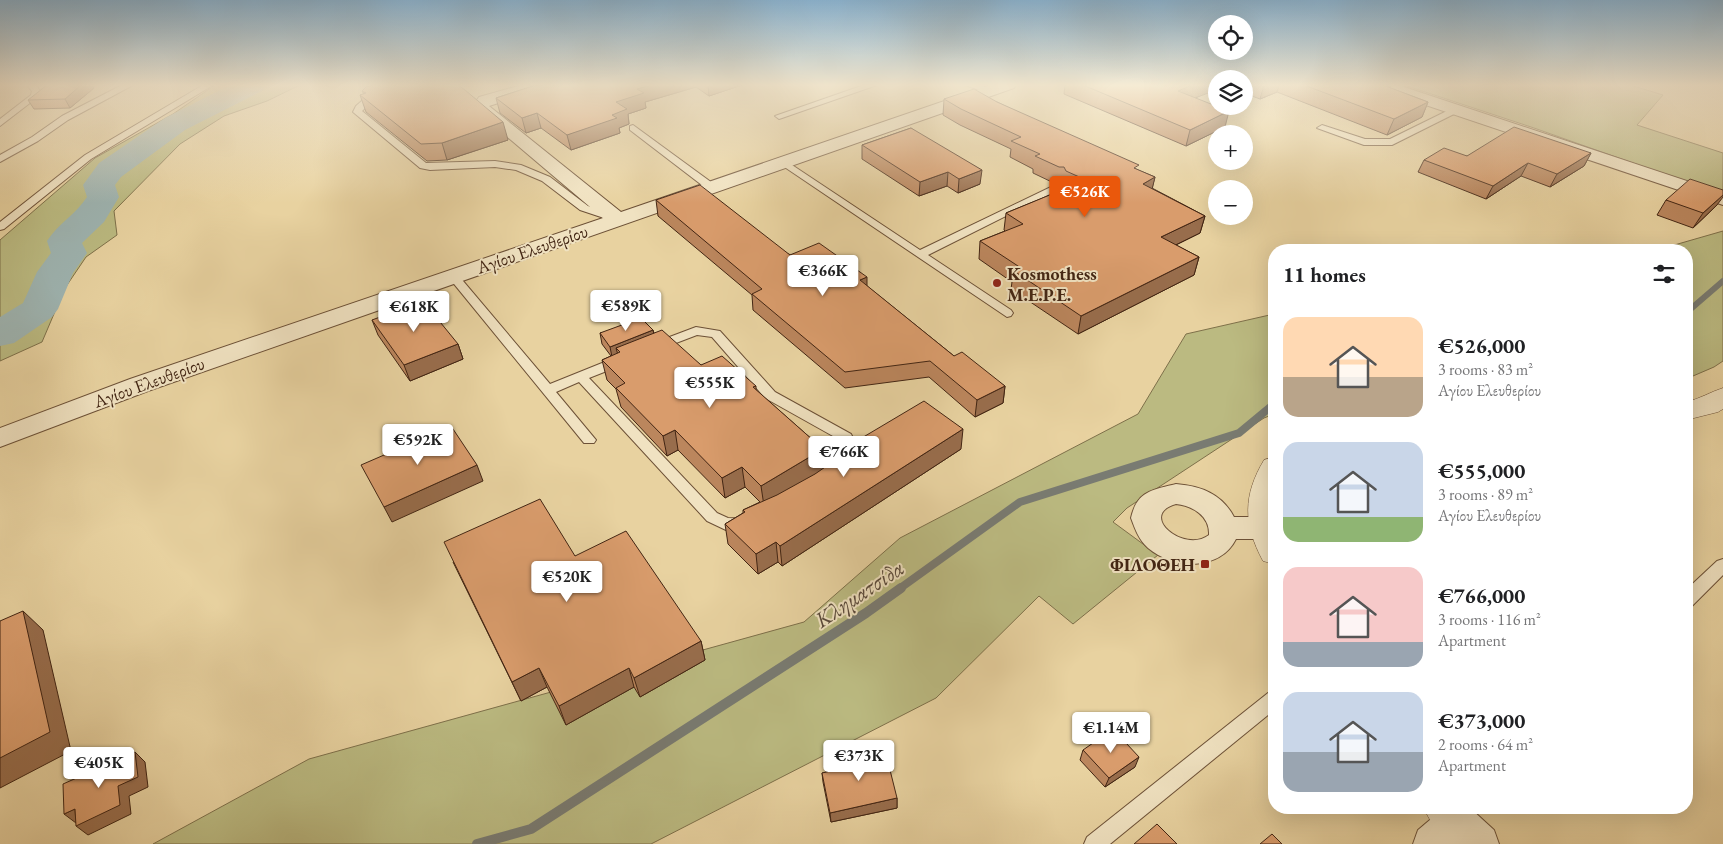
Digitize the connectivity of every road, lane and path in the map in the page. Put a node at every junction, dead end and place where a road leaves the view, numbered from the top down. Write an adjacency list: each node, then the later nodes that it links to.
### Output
1 (55, 124): 10 (lane)
2 (143, 124): 16 (lane)
3 (372, 124): 15 (lane)
4 (501, 124): 15 (street)
5 (893, 124): 11 (street, Αγίου Ελευθερίου)
6 (1427, 124): 9 (lane)
7 (1498, 124): 14 (street)
8 (633, 128): 12 (lane)
9 (1322, 128)
10 (0, 159)
11 (783, 162): 12 (street, Αγίου Ελευθερίου); 17 (lane)
12 (711, 187): 15 (street, Αγίου Ελευθερίου)
13 (1057, 188): 17 (lane)
14 (1723, 199)
15 (617, 219): 18 (street, Αγίου Ελευθερίου)
16 (0, 227)
17 (920, 254): 19 (lane)
18 (454, 277): 21 (lane); 24 (street, Αγίου Ελευθερίου)
19 (1007, 313)
20 (582, 376): 21 (lane); 26 (lane); 28 (lane)
21 (548, 390): 25 (lane)
22 (1723, 397): 23 (street)
23 (1693, 409)
24 (0, 438)
25 (589, 440)
26 (837, 470)
27 (1268, 476): 30 (street)
28 (760, 515)
29 (1225, 528): 31 (street)
30 (1268, 534)
31 (1268, 540)
32 (1723, 565): 33 (lane)
33 (1693, 593)
34 (1268, 704): 35 (lane)
35 (1094, 844)

